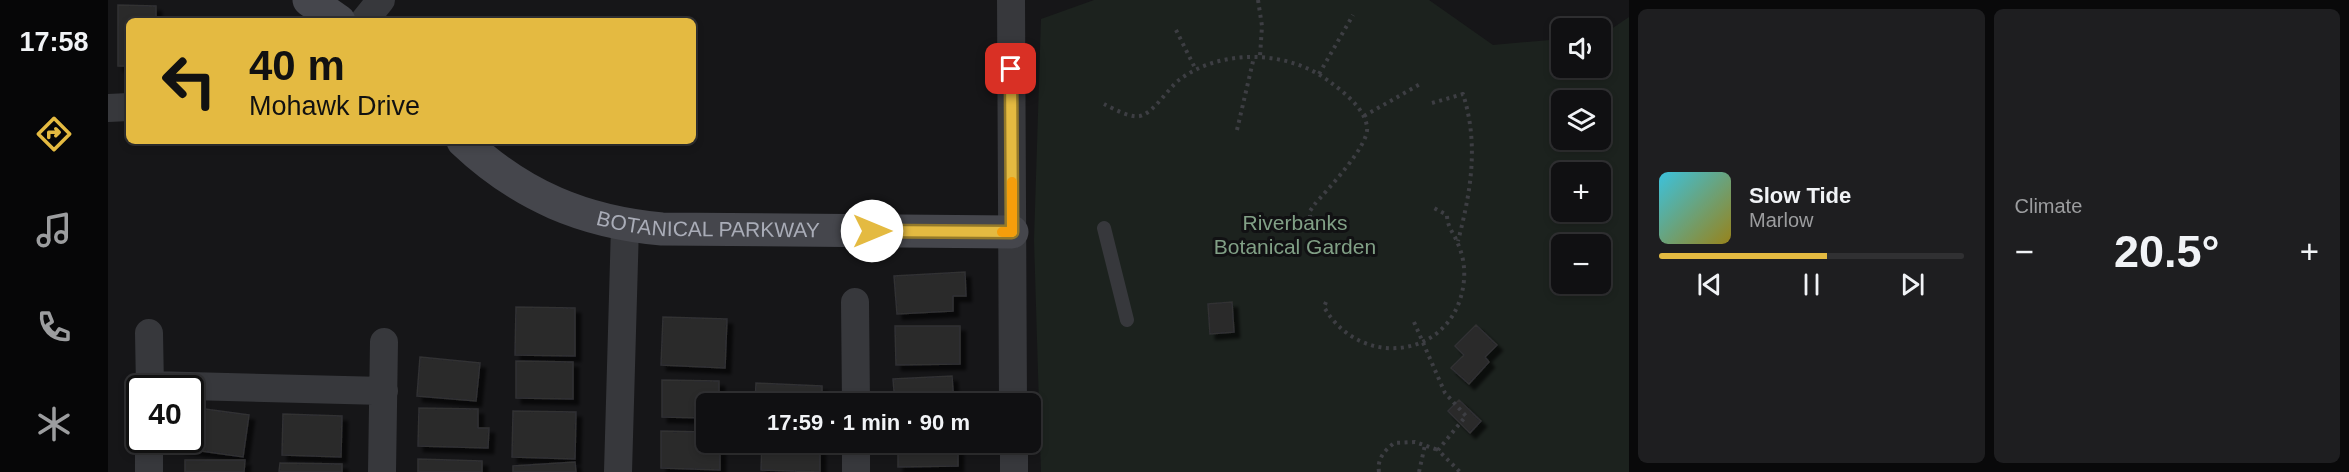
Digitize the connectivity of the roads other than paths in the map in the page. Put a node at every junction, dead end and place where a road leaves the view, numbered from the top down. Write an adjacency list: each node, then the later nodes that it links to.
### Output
1 (309, 0): 4 (street)
2 (381, 0): 5 (street)
3 (1011, 0): 11 (street)
4 (335, 18)
5 (366, 18)
6 (126, 107): 7 (street)
7 (108, 108)
8 (466, 144): 9 (street, BOTANICAL PARKWAY)
9 (625, 226): 11 (street, BOTANICAL PARKWAY); 26 (street)
10 (1104, 228): 13 (lane)
11 (1012, 232): 20 (street)
12 (855, 302): 19 (street)
13 (1127, 320)
14 (149, 333): 16 (street)
15 (384, 342): 18 (street)
16 (150, 375)
17 (204, 388): 18 (street)
18 (384, 391): 25 (street)
19 (856, 393)
20 (1013, 393)
21 (149, 453): 24 (street)
22 (856, 453): 27 (street)
23 (1014, 453): 28 (street)
24 (149, 472)
25 (382, 472)
26 (618, 472)
27 (856, 472)
28 (1014, 472)

